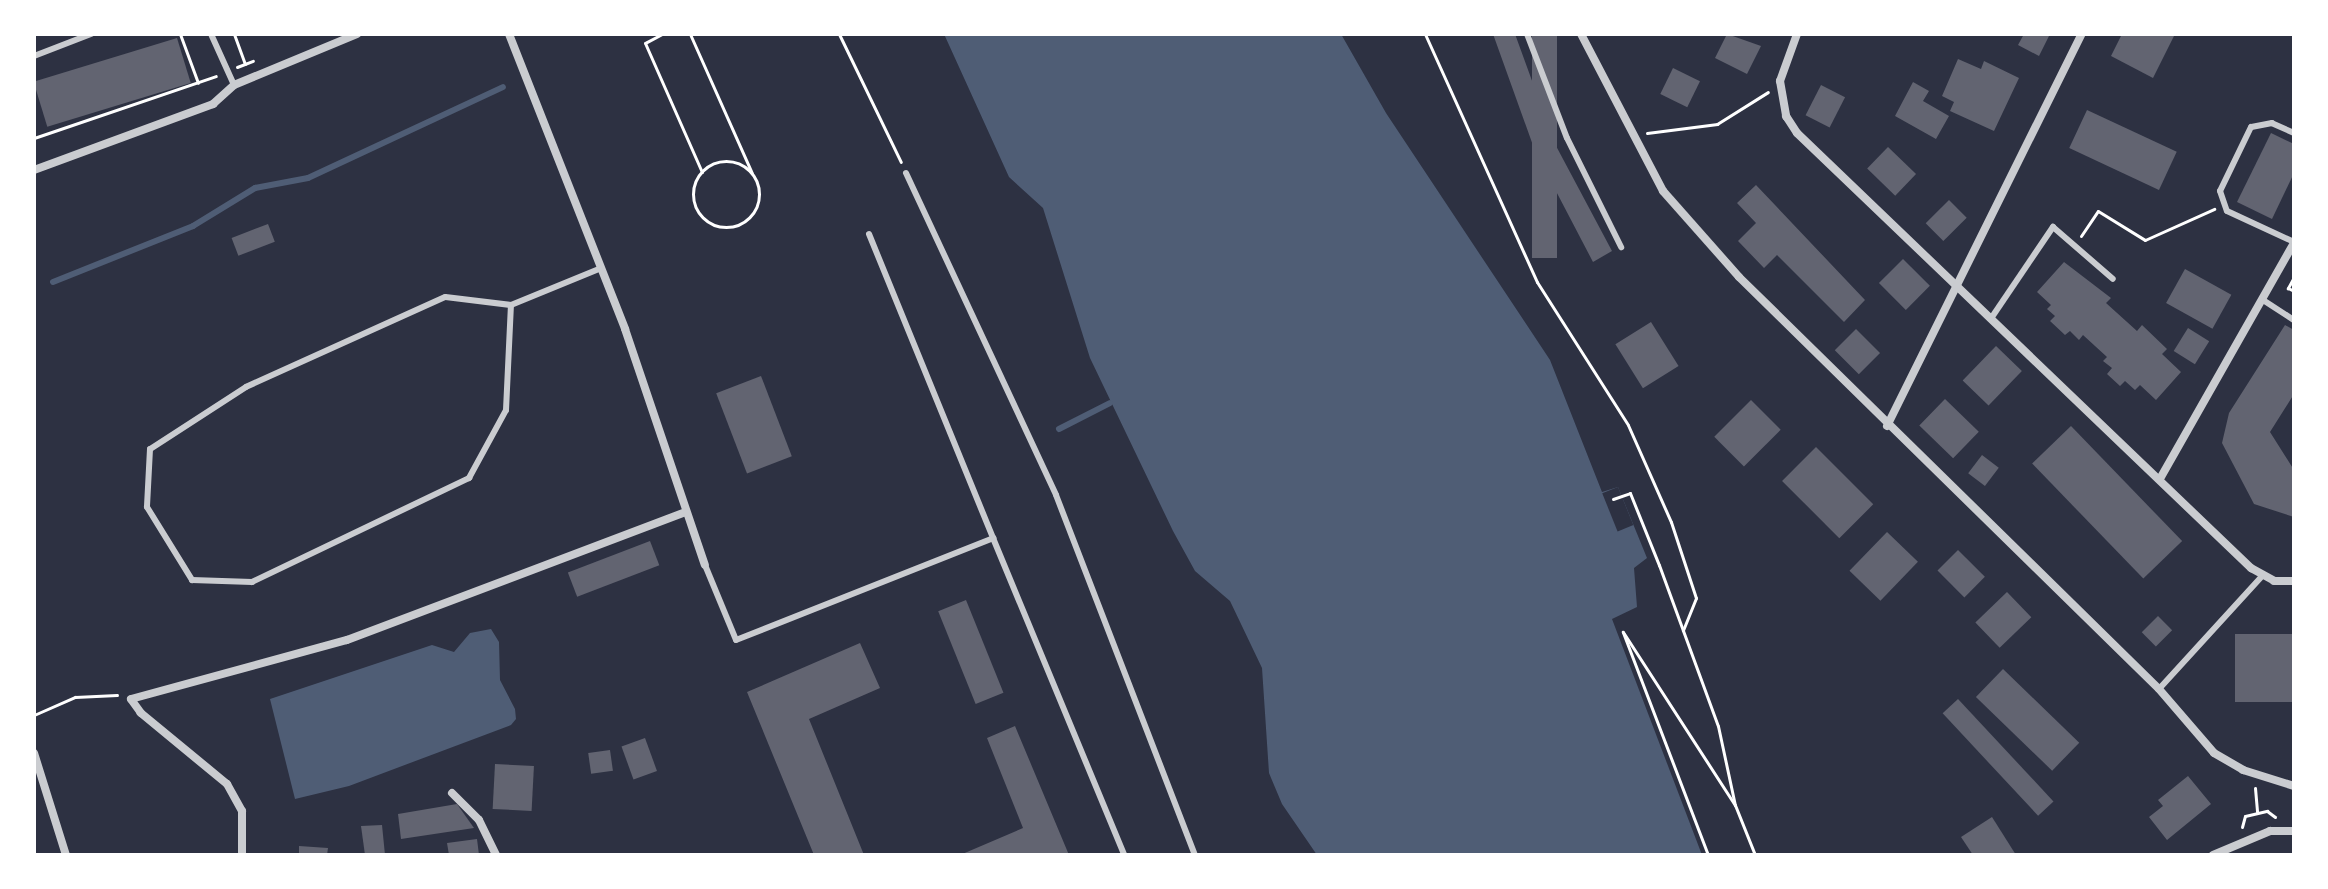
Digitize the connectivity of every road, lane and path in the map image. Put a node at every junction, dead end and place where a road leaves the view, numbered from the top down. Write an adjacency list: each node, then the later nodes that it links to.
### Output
1 (91, 34): 15 (lane)
2 (180, 34): 20 (path)
3 (211, 34): 18 (lane)
4 (234, 34): 17 (path)
5 (357, 34): 21 (street)
6 (509, 34): 34 (street)
7 (662, 34): 26 (path)
8 (690, 34): 28 (path)
9 (839, 34): 27 (path)
10 (1425, 34): 51 (path)
11 (1527, 34): 33 (lane)
12 (1581, 34): 22 (street)
13 (1797, 34): 19 (street)
14 (2082, 34): 37 (street)
15 (34, 56)
16 (258, 59): 17 (path)
17 (245, 64): 18 (path)
18 (226, 72): 20 (path); 21 (lane)
19 (1780, 81): 22 (path); 37 (street)
20 (198, 84): 24 (path)
21 (234, 85): 25 (street)
22 (1631, 132): 43 (street)
23 (2294, 133): 29 (lane)
24 (34, 138)
25 (34, 170)
26 (702, 172): 28 (path); 28 (path)
27 (906, 173): 68 (lane)
28 (753, 176)
29 (2225, 204): 31 (lane); 32 (path)
30 (869, 234): 47 (lane)
31 (2294, 242): 39 (street)
32 (2075, 245): 36 (lane); 41 (lane)
33 (1621, 247)
34 (601, 268): 40 (lane); 46 (street)
35 (2294, 277): 38 (path)
36 (2113, 279)
37 (1958, 285): 41 (street); 43 (street)
38 (2294, 291)
39 (2263, 300): 42 (lane); 44 (street)
40 (511, 305): 40 (lane)
41 (1992, 317): 44 (street)
42 (2294, 320)
43 (1887, 426): 52 (street)
44 (2161, 477): 49 (street)
45 (1613, 499): 51 (path)
46 (686, 512): 48 (street); 53 (street)
47 (993, 538): 48 (lane); 67 (lane)
48 (705, 565)
49 (2263, 575): 50 (street); 52 (lane)
50 (2294, 581)
51 (1683, 631): 59 (path)
52 (2159, 689): 56 (street)
53 (131, 699): 54 (path); 65 (street)
54 (34, 715)
55 (34, 753): 64 (street)
56 (2294, 786)
57 (2253, 787): 61 (path)
58 (452, 793): 66 (street)
59 (1735, 805): 69 (path); 70 (path)
60 (2267, 811): 61 (path)
61 (2257, 813): 62 (path)
62 (2242, 827)
63 (2294, 831): 71 (street)
64 (66, 855)
65 (242, 855)
66 (496, 855)
67 (1124, 855)
68 (1195, 855)
69 (1708, 855)
70 (1755, 855)
71 (2213, 855)

